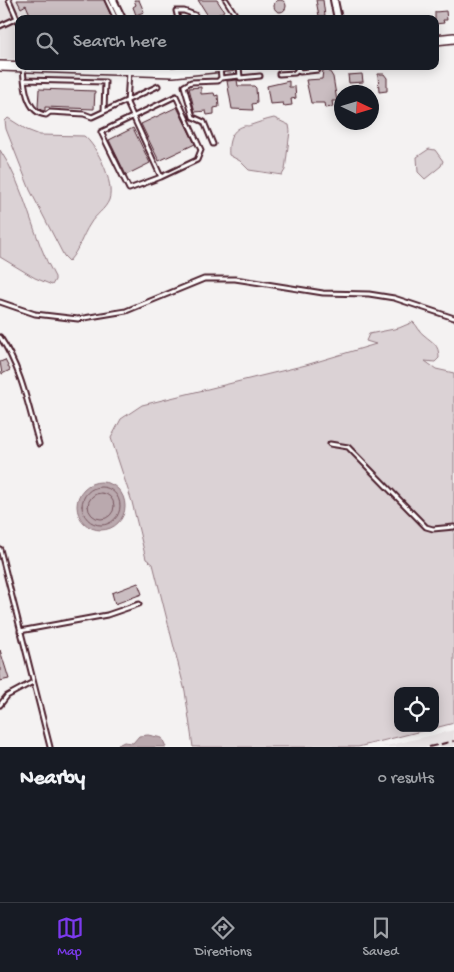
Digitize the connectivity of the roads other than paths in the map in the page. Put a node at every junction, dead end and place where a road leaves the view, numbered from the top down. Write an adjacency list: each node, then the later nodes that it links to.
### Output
1 (9, 0): 6 (lane)
2 (107, 0): 7 (lane)
3 (113, 0): 8 (street)
4 (226, 0): 11 (lane)
5 (334, 0): 12 (street)
6 (16, 15)
7 (114, 15)
8 (120, 15)
9 (177, 15): 10 (lane)
10 (195, 15)
11 (235, 15)
12 (337, 15)
13 (15, 19): 14 (lane)
14 (0, 26)
15 (454, 38): 16 (main road)
16 (439, 40)
17 (0, 66): 18 (main road)
18 (15, 67)
19 (23, 70): 32 (lane)
20 (129, 70): 34 (lane)
21 (156, 70): 22 (main road)
22 (200, 70)
23 (220, 70): 31 (lane)
24 (239, 70): 29 (lane)
25 (296, 70): 28 (lane)
26 (298, 70): 27 (lane)
27 (318, 70)
28 (279, 74)
29 (240, 76): 30 (lane); 31 (lane)
30 (260, 76)
31 (221, 78): 37 (lane)
32 (24, 80): 35 (lane); 35 (lane)
33 (158, 86): 34 (lane)
34 (127, 99): 35 (lane); 36 (lane)
35 (104, 111)
36 (134, 117): 38 (lane); 38 (lane); 38 (lane)
37 (213, 144)
38 (161, 177)
39 (0, 302): 40 (lane)
40 (454, 318)
41 (0, 337): 42 (lane)
42 (39, 444)
43 (330, 444): 44 (lane)
44 (454, 528)
45 (0, 549): 47 (lane)
46 (139, 604): 47 (lane)
47 (20, 631): 48 (lane)
48 (33, 682): 49 (lane); 50 (lane)
49 (0, 705)
50 (50, 747)

